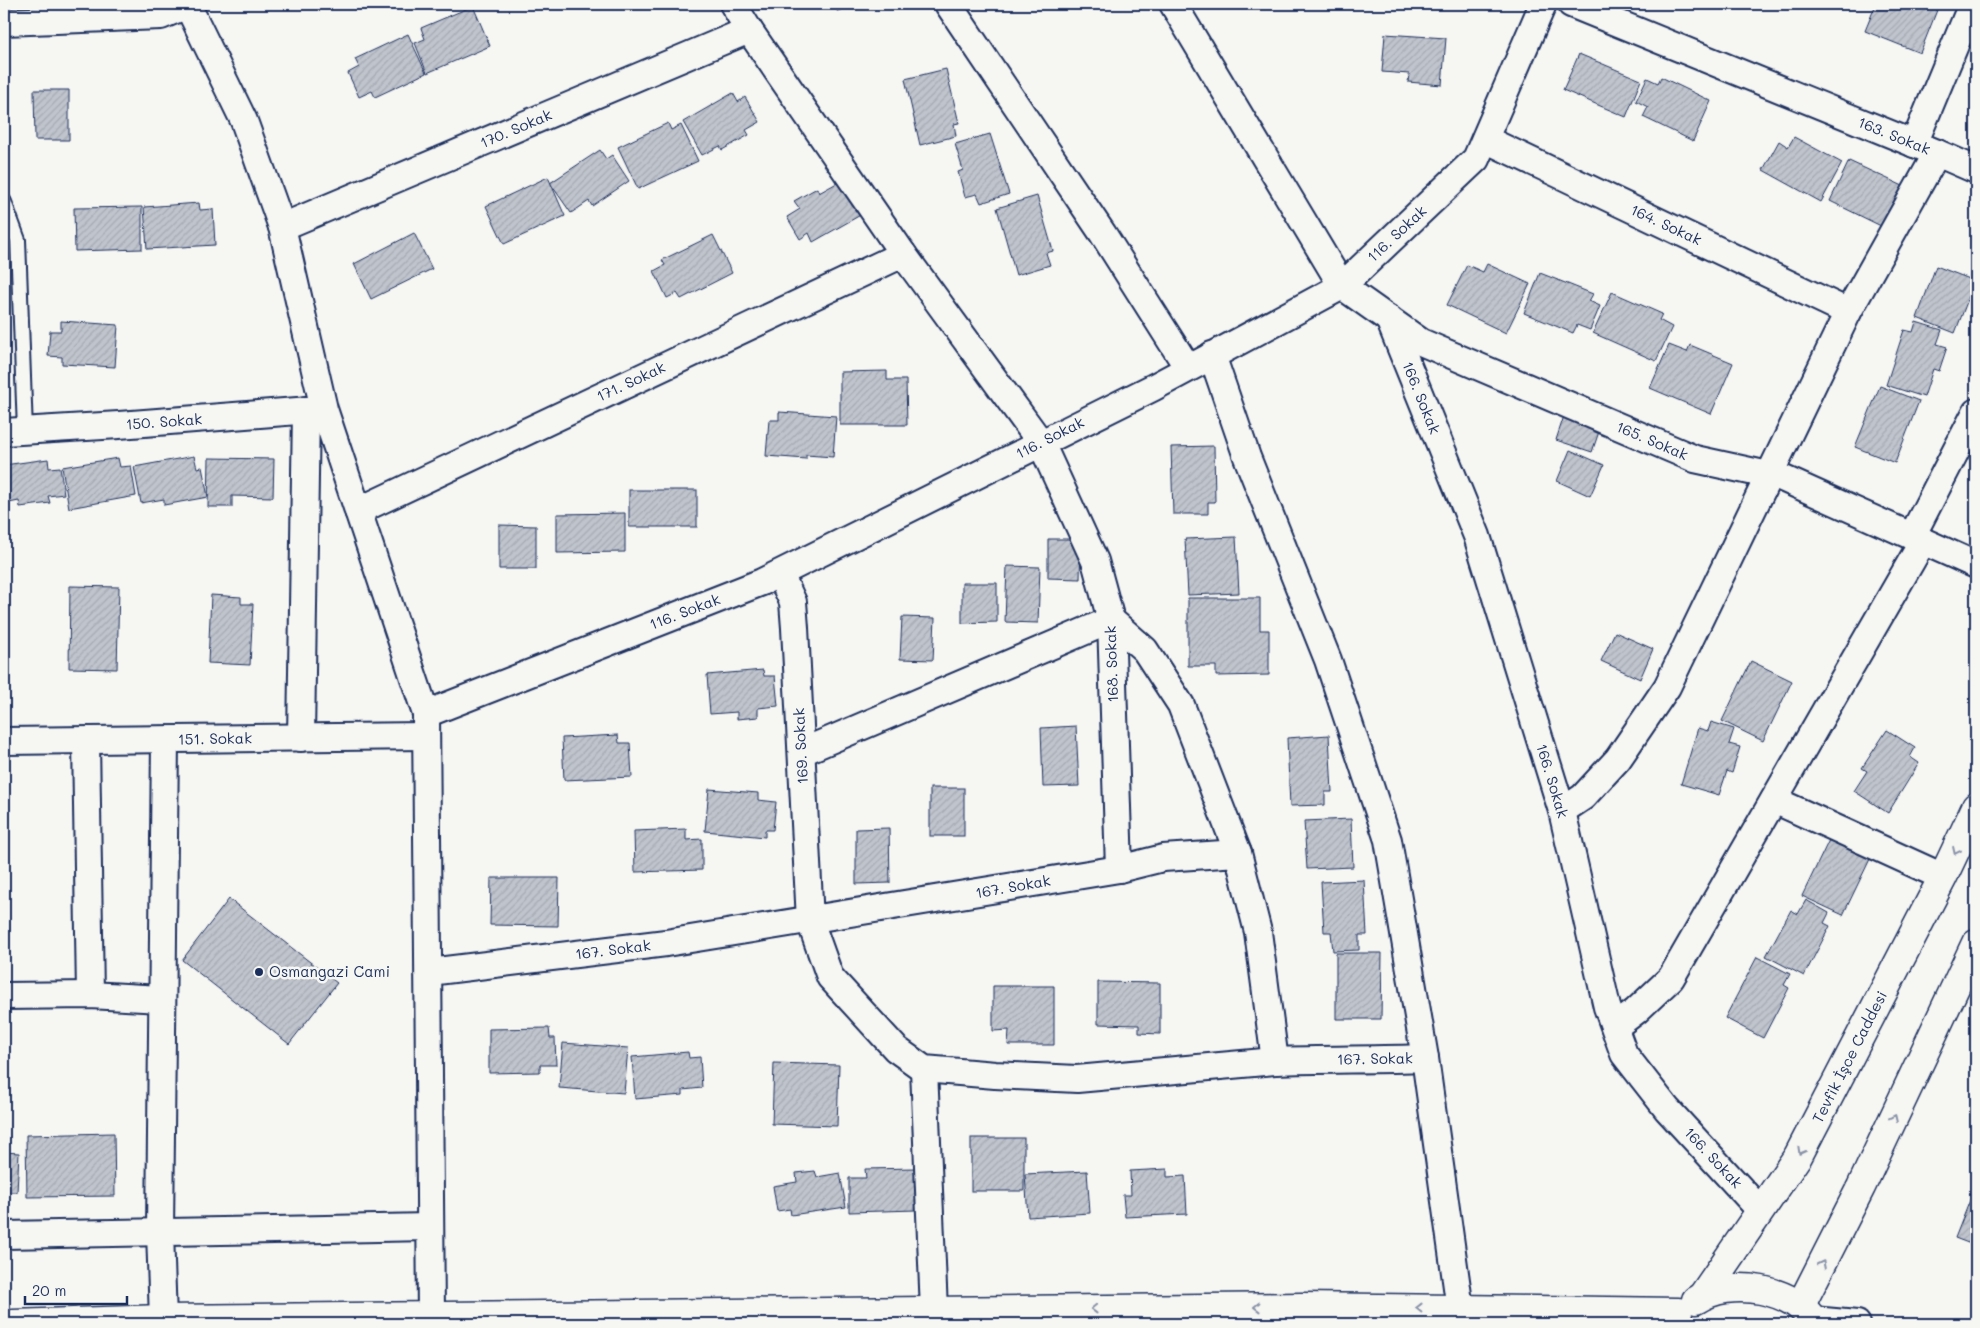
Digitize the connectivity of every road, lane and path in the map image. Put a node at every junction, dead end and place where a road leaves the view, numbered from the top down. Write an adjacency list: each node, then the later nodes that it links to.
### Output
1 (187, 4): 8 (street); 14 (street)
2 (733, 4): 9 (street, 168. Sokak)
3 (948, 4): 20 (street)
4 (1174, 4): 16 (street)
5 (1543, 4): 10 (street, 116. Sokak)
6 (1571, 4): 11 (street, 163. Sokak)
7 (1972, 4): 11 (street)
8 (4, 22)
9 (749, 30): 14 (street, 170. Sokak); 15 (street, 168. Sokak)
10 (1485, 139): 16 (street, 116. Sokak); 17 (street, 164. Sokak)
11 (1925, 148): 12 (street); 17 (street, 163. Sokak)
12 (1976, 170)
13 (4, 202): 23 (lane)
14 (282, 227): 21 (street)
15 (903, 254): 24 (street, 168. Sokak); 26 (street, 171. Sokak)
16 (1342, 286): 18 (street, 165. Sokak); 19 (street, 116. Sokak)
17 (1848, 312): 25 (street, 163. Sokak)
18 (1389, 319): 25 (street, 165. Sokak); 39 (street, 166. Sokak)
19 (1212, 355): 20 (street, 116. Sokak); 50 (street)
20 (1188, 368): 24 (street, 116. Sokak)
21 (315, 410): 23 (street, 150. Sokak); 26 (street); 32 (street)
22 (1976, 412): 27 (street)
23 (14, 431)
24 (1041, 443): 29 (street, 116. Sokak); 30 (street, 168. Sokak)
25 (1768, 474): 27 (street, 165. Sokak); 39 (street, 163. Sokak)
26 (358, 511): 31 (street)
27 (1918, 539): 28 (street, 165. Sokak); 37 (street)
28 (1976, 565)
29 (780, 574): 31 (street, 116. Sokak); 36 (street, 169. Sokak)
30 (1111, 620): 36 (street); 40 (street); 41 (street, 168. Sokak)
31 (426, 725): 32 (street, 151. Sokak); 45 (street)
32 (301, 738): 33 (street, 151. Sokak)
33 (165, 740): 35 (street, 151. Sokak); 48 (street)
34 (4, 741): 35 (street, 151. Sokak)
35 (86, 741): 46 (street)
36 (802, 752): 43 (street, 169. Sokak)
37 (1774, 800): 42 (street); 49 (street)
38 (1976, 807): 42 (street, Tevfik İşce Caddesi, one-way to 42)
39 (1562, 811): 49 (street, 166. Sokak)
40 (1238, 853): 41 (street, 167. Sokak); 51 (street)
41 (1119, 869): 43 (street, 167. Sokak)
42 (1943, 877): 53 (street, Tevfik İşce Caddesi, one-way to 53)
43 (810, 921): 45 (street, 167. Sokak); 52 (street, 169. Sokak)
44 (1976, 943): 60 (street, one-way to 44)
45 (428, 972): 54 (street)
46 (90, 995): 47 (street); 48 (street)
47 (4, 996)
48 (161, 999): 55 (street)
49 (1615, 1027): 53 (street, 166. Sokak)
50 (1425, 1058): 51 (street, 167. Sokak); 58 (street)
51 (1274, 1061): 52 (street, 167. Sokak)
52 (924, 1069): 59 (street)
53 (1760, 1210): 57 (street, Tevfik İşce Caddesi)
54 (430, 1227): 55 (street); 63 (street)
55 (160, 1232): 56 (street); 61 (street)
56 (4, 1235)
57 (1703, 1295): 60 (street); 62 (street)
58 (1460, 1309): 59 (street, one-way to 59); 62 (street)
59 (934, 1311): 63 (street)
60 (1810, 1317): 65 (street)
61 (163, 1318): 63 (street); 64 (street)
62 (1673, 1318)
63 (431, 1320)
64 (13, 1324)
65 (1858, 1324)

